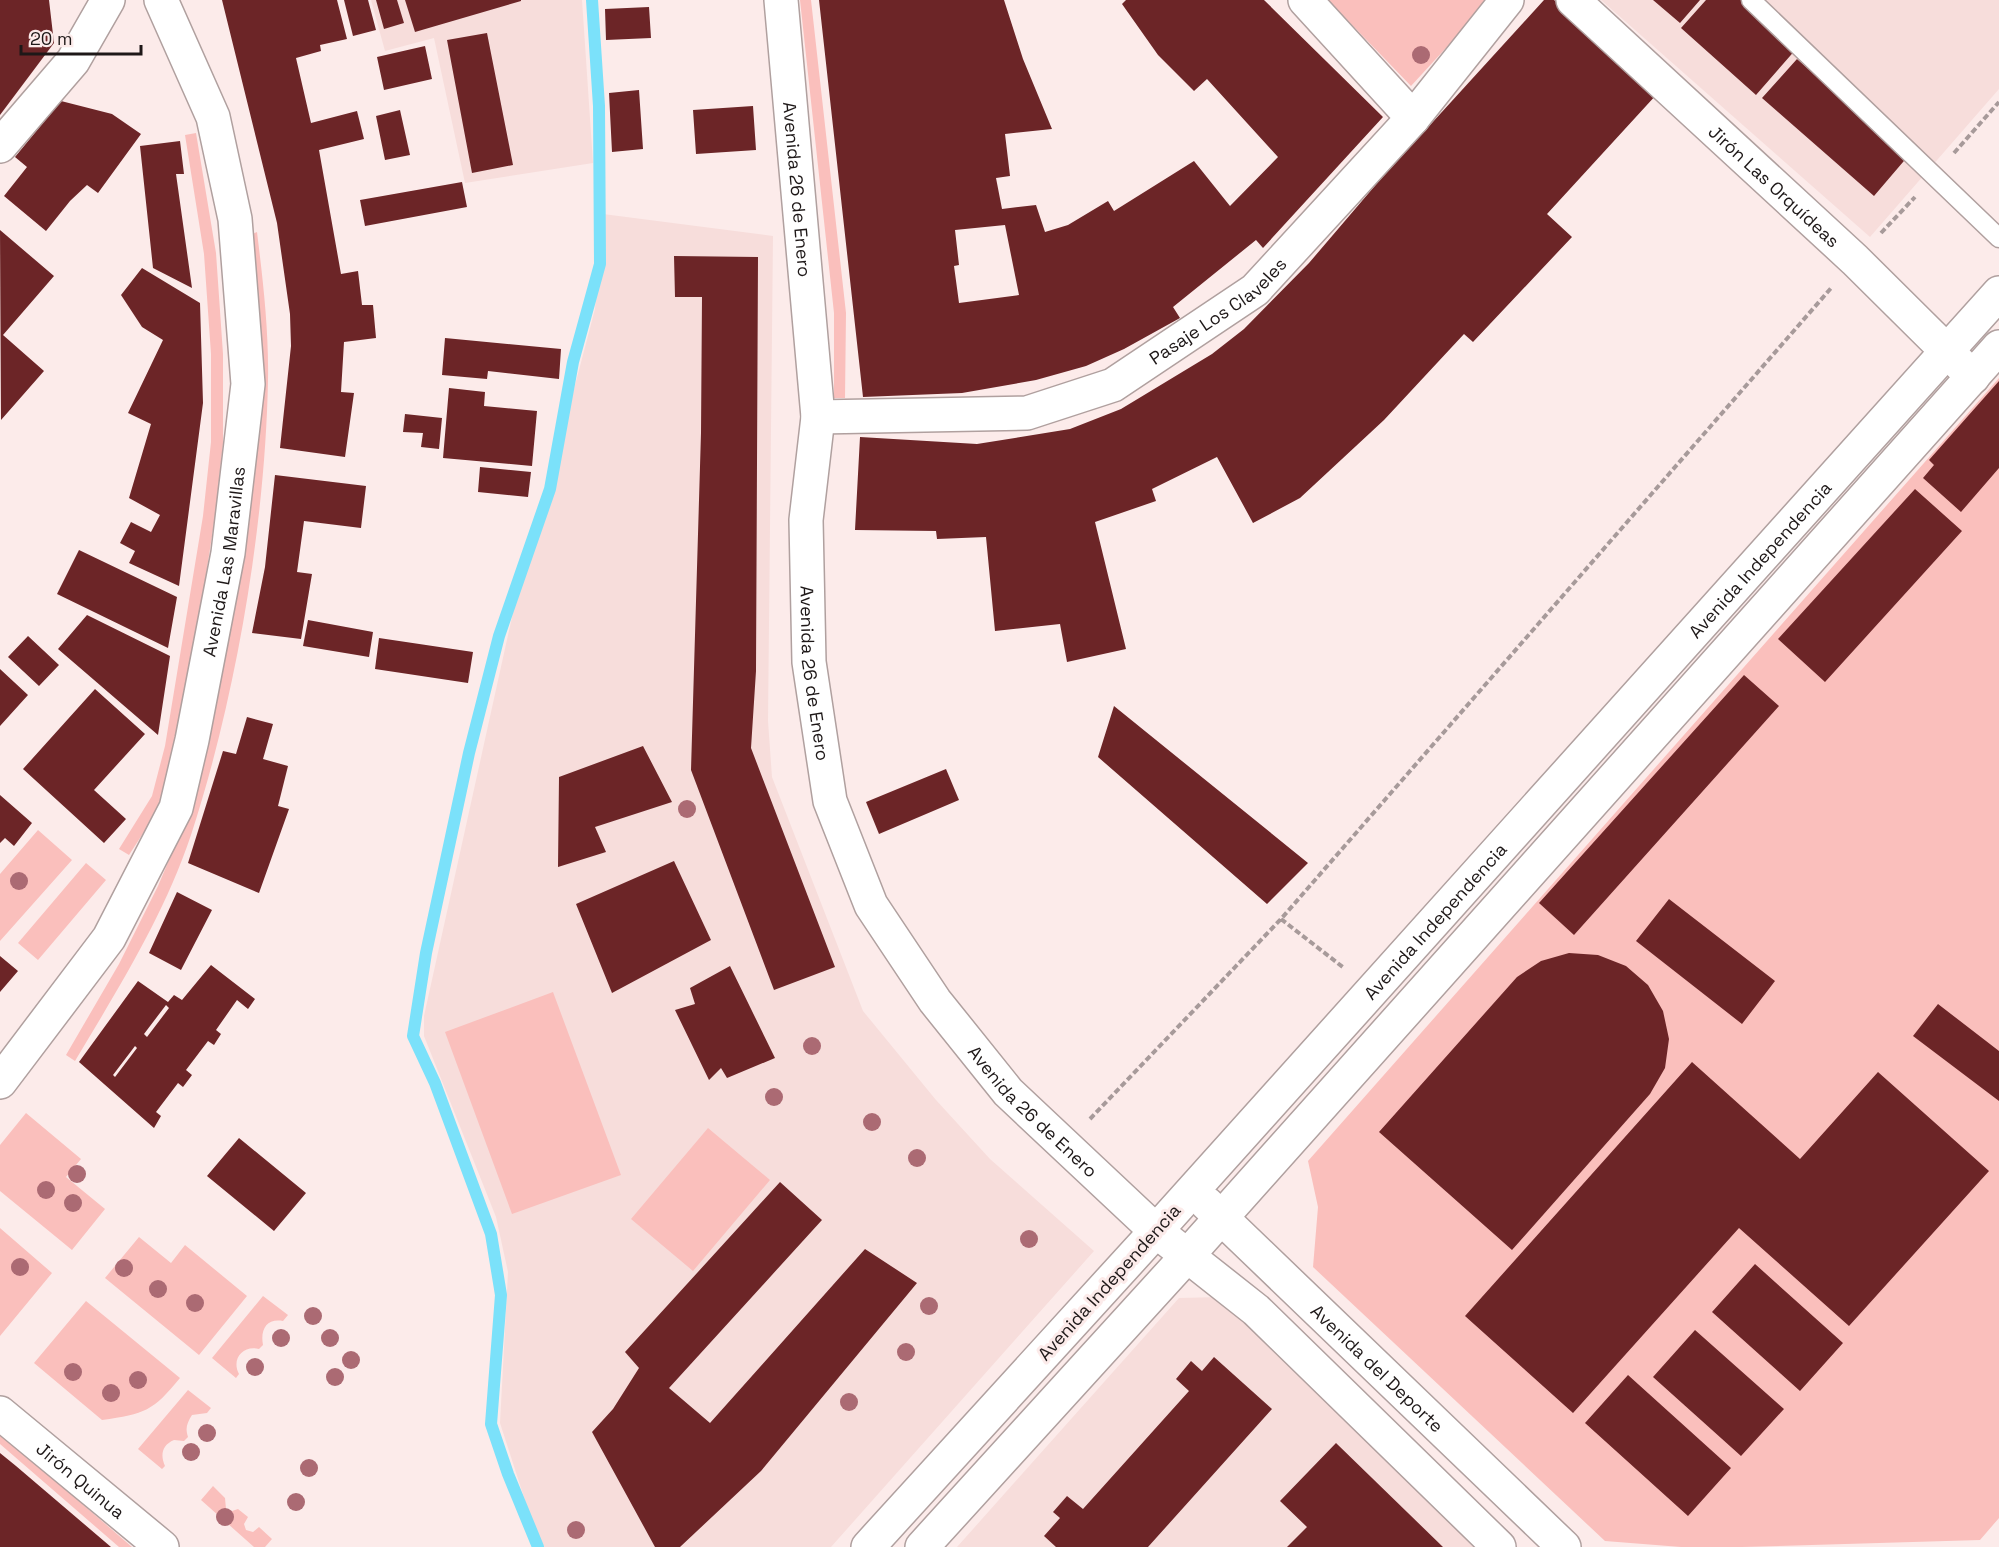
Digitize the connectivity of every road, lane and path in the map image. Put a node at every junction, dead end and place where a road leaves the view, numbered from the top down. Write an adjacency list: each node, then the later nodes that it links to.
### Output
1 (108, 0): 10 (street)
2 (161, 0): 21 (street, Avenida Las Maravillas)
3 (781, 0): 18 (street, Avenida 26 de Enero)
4 (1305, 0): 9 (street)
5 (1507, 0): 9 (street, Pasaje Los Claveles)
6 (1573, 0): 13 (street, Jirón Las Orquídeas)
7 (1751, 0): 11 (lane)
8 (1999, 102): 11 (path)
9 (1413, 118): 18 (street, Pasaje Los Claveles)
10 (1, 143)
11 (1935, 176): 12 (lane); 13 (path)
12 (1999, 238)
13 (1856, 260): 16 (street, Jirón Las Orquídeas); 19 (path)
14 (1999, 293): 16 (street, Avenida Independencia)
15 (1999, 348): 17 (street, Avenida Independencia)
16 (1949, 350): 17 (street, Jirón Las Orquídeas); 20 (street, Avenida Independencia)
17 (1973, 377): 24 (street, Avenida Independencia)
18 (818, 417): 22 (street, Avenida 26 de Enero)
19 (1281, 919): 20 (path); 22 (path)
20 (1374, 991): 23 (street, Avenida Independencia)
21 (0, 1082)
22 (1064, 1146): 25 (street, Avenida 26 de Enero)
23 (1192, 1191): 24 (street, Avenida del Deporte); 25 (street, Avenida Independencia)
24 (1223, 1216): 26 (street, Avenida Independencia); 32 (street, Avenida del Deporte)
25 (1156, 1231): 26 (street, Avenida 26 de Enero); 29 (street, Avenida Independencia)
26 (1186, 1256): 30 (street, Avenida Independencia); 31 (street)
27 (0, 1413): 28 (street, Jirón Quinua)
28 (162, 1547)
29 (868, 1547)
30 (922, 1547)
31 (1499, 1547)
32 (1564, 1547)

